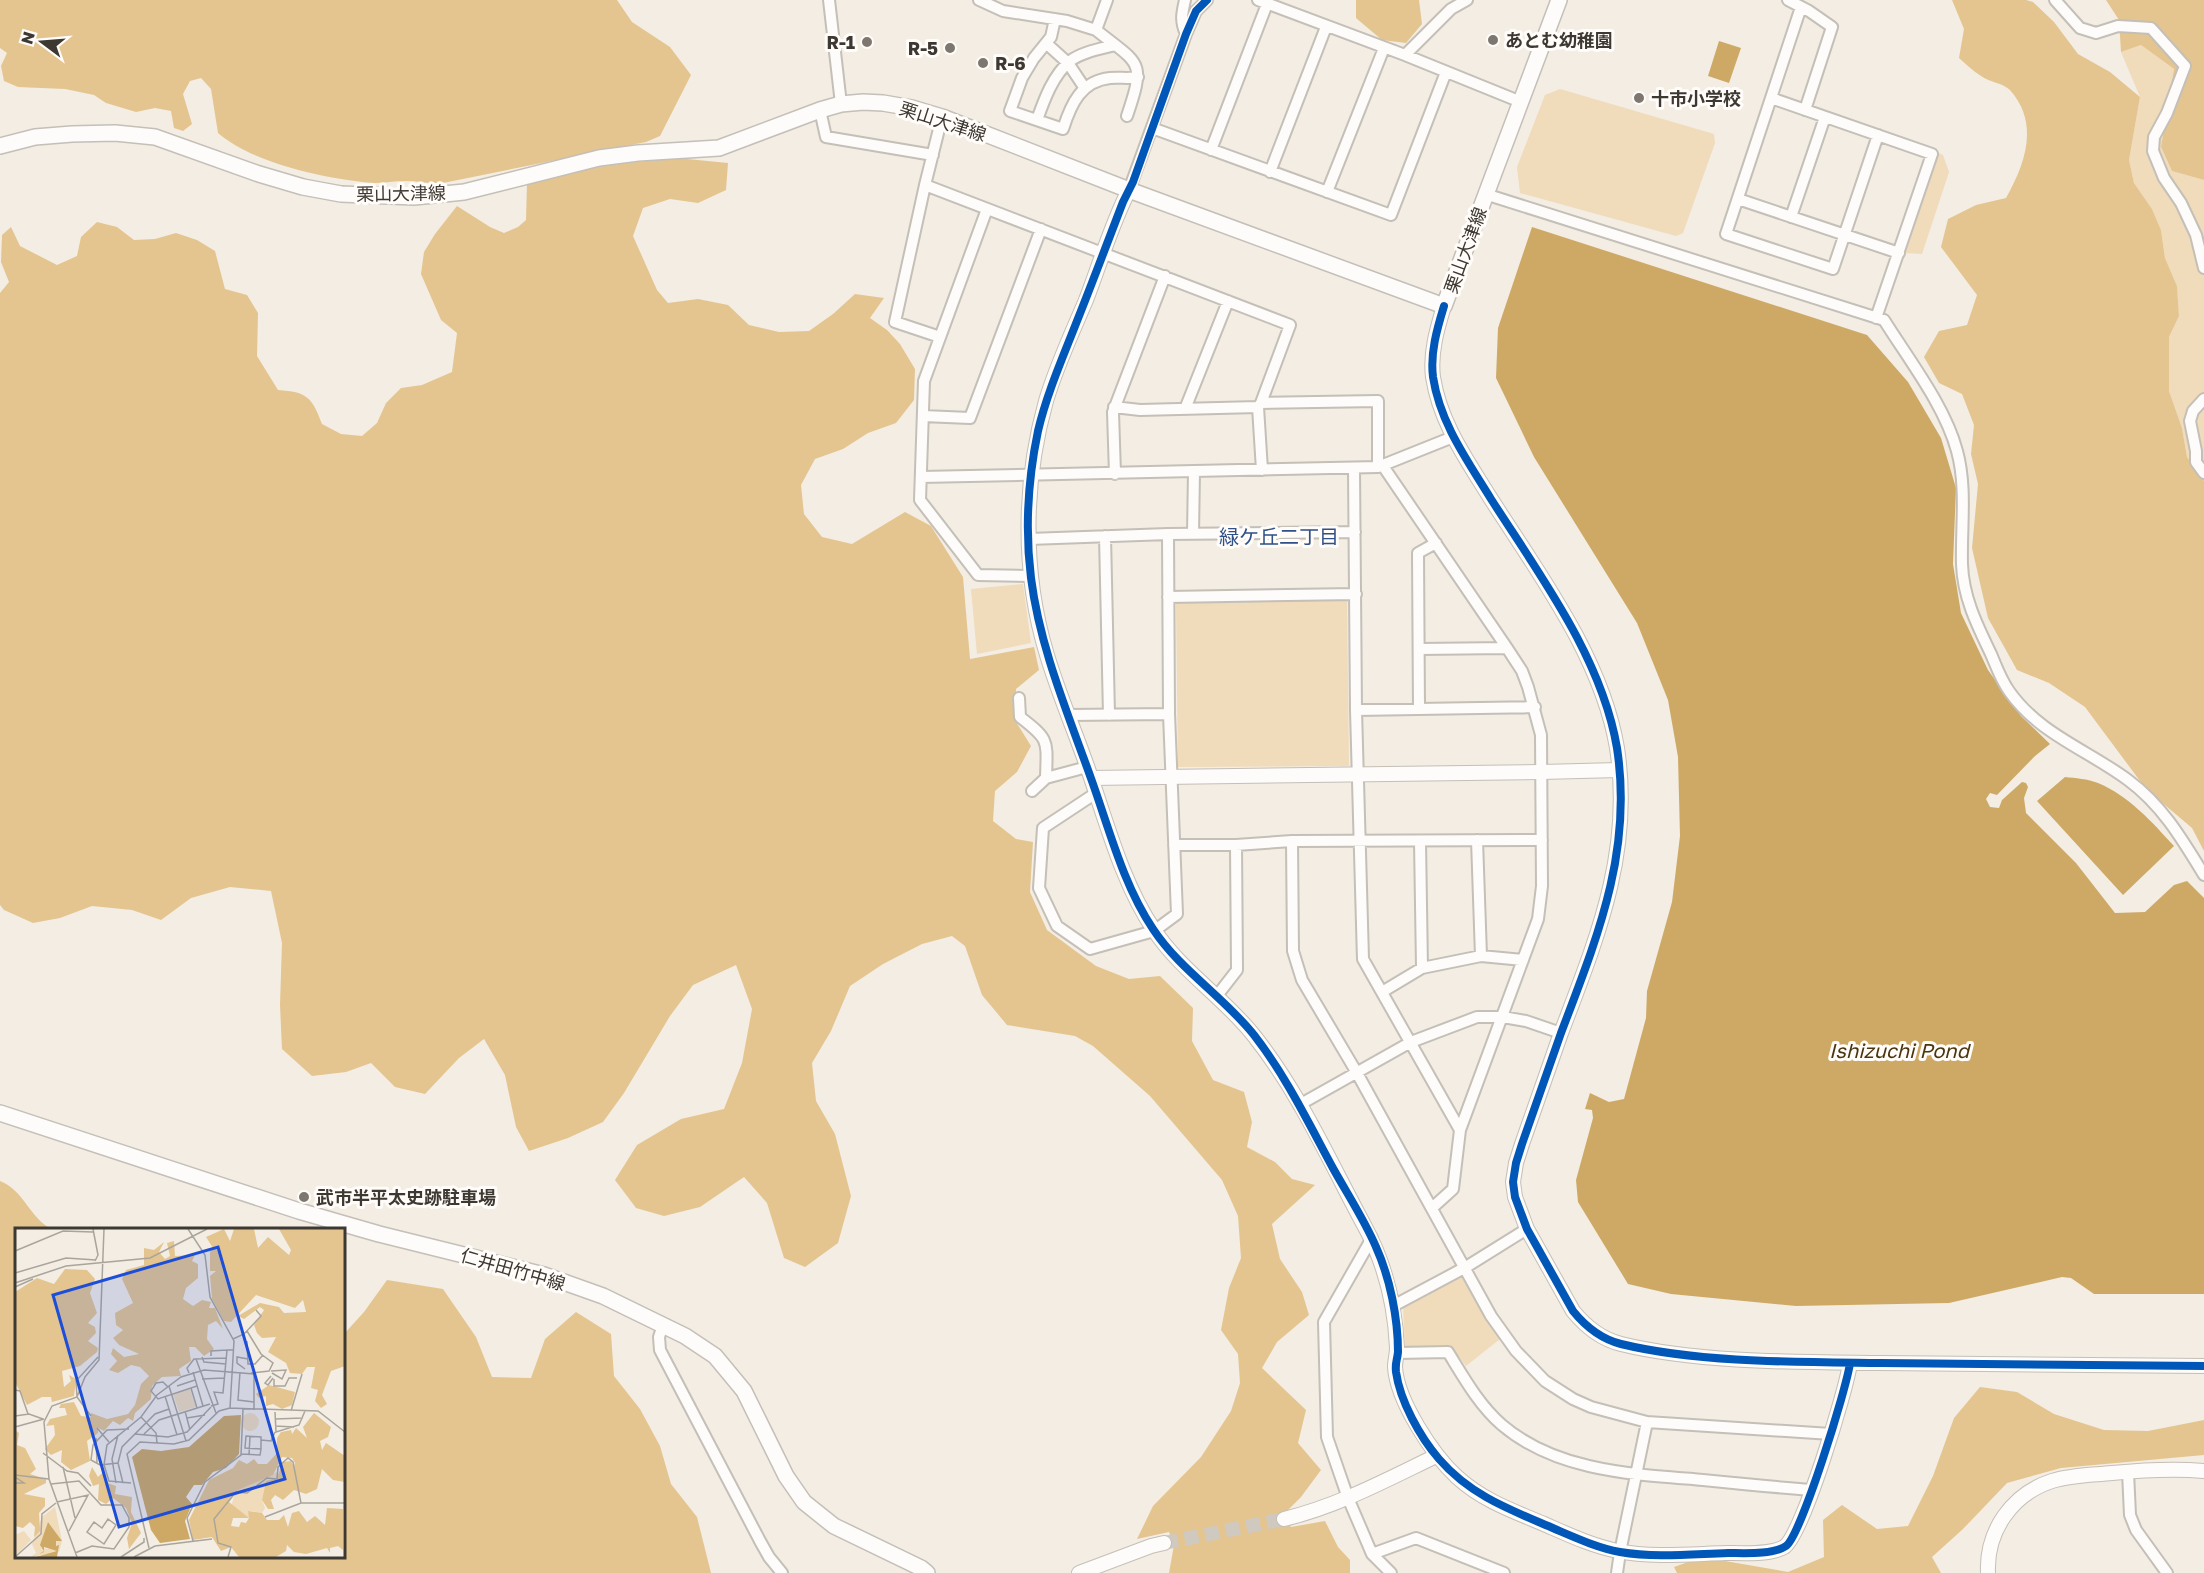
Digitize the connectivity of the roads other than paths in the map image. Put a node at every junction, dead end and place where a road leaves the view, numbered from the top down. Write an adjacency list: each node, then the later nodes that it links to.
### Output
1 (829, 0): 26 (street)
2 (979, 0): 12 (street)
3 (1107, 0): 14 (street)
4 (1185, 0): 15 (street)
5 (1207, 0): 15 (street)
6 (1467, 0): 19 (street)
7 (1559, 0): 25 (main road, 栗山大津線)
8 (1788, 0): 11 (street)
9 (2055, 0): 50 (street)
10 (1263, 2): 13 (street); 36 (street)
11 (1801, 7): 24 (street); 28 (street)
12 (1055, 19): 14 (street); 16 (street)
13 (1326, 27): 18 (street); 38 (street)
14 (1096, 30): 17 (street)
15 (1186, 34): 33 (street)
16 (1047, 44): 20 (street); 32 (street)
17 (1115, 45): 20 (street); 22 (street)
18 (1384, 48): 19 (street); 41 (street)
19 (1405, 55): 21 (street)
20 (1068, 63): 23 (street); 32 (street)
21 (1446, 72): 25 (street); 41 (street)
22 (1138, 77): 23 (street); 29 (street)
23 (1084, 87): 32 (street)
24 (1771, 98): 28 (street); 43 (street)
25 (1521, 102): 42 (main road, 栗山大津線)
26 (841, 104): 27 (main road, 栗山大津線); 30 (main road, 栗山大津線)
27 (820, 110): 35 (main road, 栗山大津線); 37 (street)
28 (1804, 110): 31 (street)
29 (1127, 116)
30 (942, 117): 37 (street); 40 (main road, 栗山大津線)
31 (1825, 117): 34 (street); 45 (street)
32 (1037, 120)
33 (1152, 128): 36 (street); 40 (street)
34 (1878, 135): 47 (street); 49 (street)
35 (0, 146)
36 (1211, 150): 38 (street)
37 (933, 155): 39 (street)
38 (1270, 172): 41 (street)
39 (925, 185): 44 (street); 55 (street)
40 (1129, 190): 48 (street); 53 (main road, 栗山大津線)
41 (1328, 192)
42 (1485, 194): 53 (main road, 栗山大津線); 54 (street)
43 (1738, 199): 45 (street); 47 (street)
44 (987, 209): 46 (street); 55 (street)
45 (1791, 217): 47 (street)
46 (1041, 229): 48 (street); 60 (street)
47 (1845, 234): 49 (street)
48 (1104, 253): 51 (street); 68 (street)
49 (1899, 253): 54 (street)
50 (2204, 268)
51 (1165, 276): 52 (street); 58 (street)
52 (1228, 301): 57 (street); 59 (street)
53 (1444, 306): 61 (street)
54 (1876, 318): 103 (street)
55 (940, 337): 60 (street)
56 (2204, 399): 66 (street)
57 (1259, 405): 59 (street); 62 (street); 64 (street)
58 (1114, 407): 59 (street); 67 (street)
59 (1185, 409)
60 (923, 416): 69 (street)
61 (1453, 437): 62 (street); 88 (street)
62 (1381, 467): 63 (street); 75 (street)
63 (1354, 468): 64 (street); 70 (street)
64 (1262, 470): 65 (street)
65 (1194, 472): 67 (street); 72 (street)
66 (2204, 472)
67 (1115, 474): 68 (street)
68 (1032, 476): 69 (street); 74 (street)
69 (921, 477): 76 (street)
70 (1355, 532): 72 (street); 77 (street)
71 (1168, 534): 72 (street); 73 (street); 78 (street)
72 (1194, 534)
73 (1105, 536): 74 (street); 87 (street)
74 (1029, 539): 76 (street)
75 (1436, 543): 79 (street); 80 (street)
76 (1031, 576): 86 (street)
77 (1356, 594): 78 (street); 84 (street)
78 (1168, 597): 85 (street)
79 (1507, 648): 80 (street); 82 (street)
80 (1419, 649): 83 (street)
81 (1019, 698): 93 (street)
82 (1534, 707): 83 (street); 90 (street)
83 (1419, 709): 84 (street)
84 (1356, 710): 91 (street)
85 (1169, 714): 87 (street); 92 (street)
86 (1069, 715): 87 (street); 89 (street)
87 (1109, 715)
88 (1619, 770): 90 (street); 111 (street)
89 (1089, 772): 92 (street); 93 (street); 95 (street)
90 (1541, 772): 91 (street); 97 (street)
91 (1358, 774): 92 (street); 99 (street)
92 (1171, 777): 101 (street)
93 (1047, 778): 94 (street)
94 (1032, 791)
95 (1096, 793): 104 (street); 104 (street)
96 (1477, 840): 97 (street); 100 (street); 105 (street)
97 (1542, 840): 106 (street)
98 (1292, 841): 99 (street); 102 (street); 113 (street)
99 (1360, 841): 100 (street); 108 (street)
100 (1420, 841): 107 (street)
101 (1174, 845): 102 (street); 104 (street)
102 (1236, 846): 109 (street)
103 (2204, 875)
104 (1154, 931): 109 (street)
105 (1481, 956): 106 (street); 107 (street)
106 (1523, 960): 110 (street)
107 (1422, 969): 108 (street)
108 (1382, 992): 112 (street)
109 (1216, 997): 114 (street)
110 (1503, 1017): 111 (street); 112 (street); 116 (street)
111 (1561, 1033): 118 (street)
112 (1411, 1042): 113 (street); 116 (street)
113 (1357, 1073): 114 (street); 117 (street)
114 (1299, 1105): 119 (street)
115 (0, 1113): 122 (main road, 仁井田竹中線)
116 (1460, 1130): 117 (street)
117 (1432, 1208): 120 (street)
118 (1527, 1230): 120 (street); 124 (street)
119 (1372, 1238): 121 (street); 133 (street)
120 (1466, 1267): 121 (street); 126 (street)
121 (1393, 1306): 123 (street)
122 (663, 1325): 138 (street); 139 (main road, 仁井田竹中線)
123 (1398, 1353): 128 (street); 131 (street)
124 (1850, 1363): 125 (street); 127 (street)
125 (2204, 1366)
126 (1647, 1422): 127 (street); 131 (street)
127 (1831, 1434): 132 (street)
128 (1436, 1456): 133 (street); 136 (street)
129 (2204, 1471): 130 (street)
130 (2128, 1472): 144 (street); 145 (street)
131 (1636, 1474): 132 (street); 136 (street)
132 (1812, 1490): 136 (street)
133 (1348, 1498): 134 (street); 137 (street)
134 (1284, 1519)
135 (1164, 1544): 140 (street)
136 (1620, 1552): 143 (street)
137 (1372, 1554): 141 (street); 142 (street)
138 (782, 1573)
139 (927, 1573)
140 (1079, 1573)
141 (1391, 1573)
142 (1504, 1573)
143 (1617, 1573)
144 (1988, 1573)
145 (2167, 1573)

